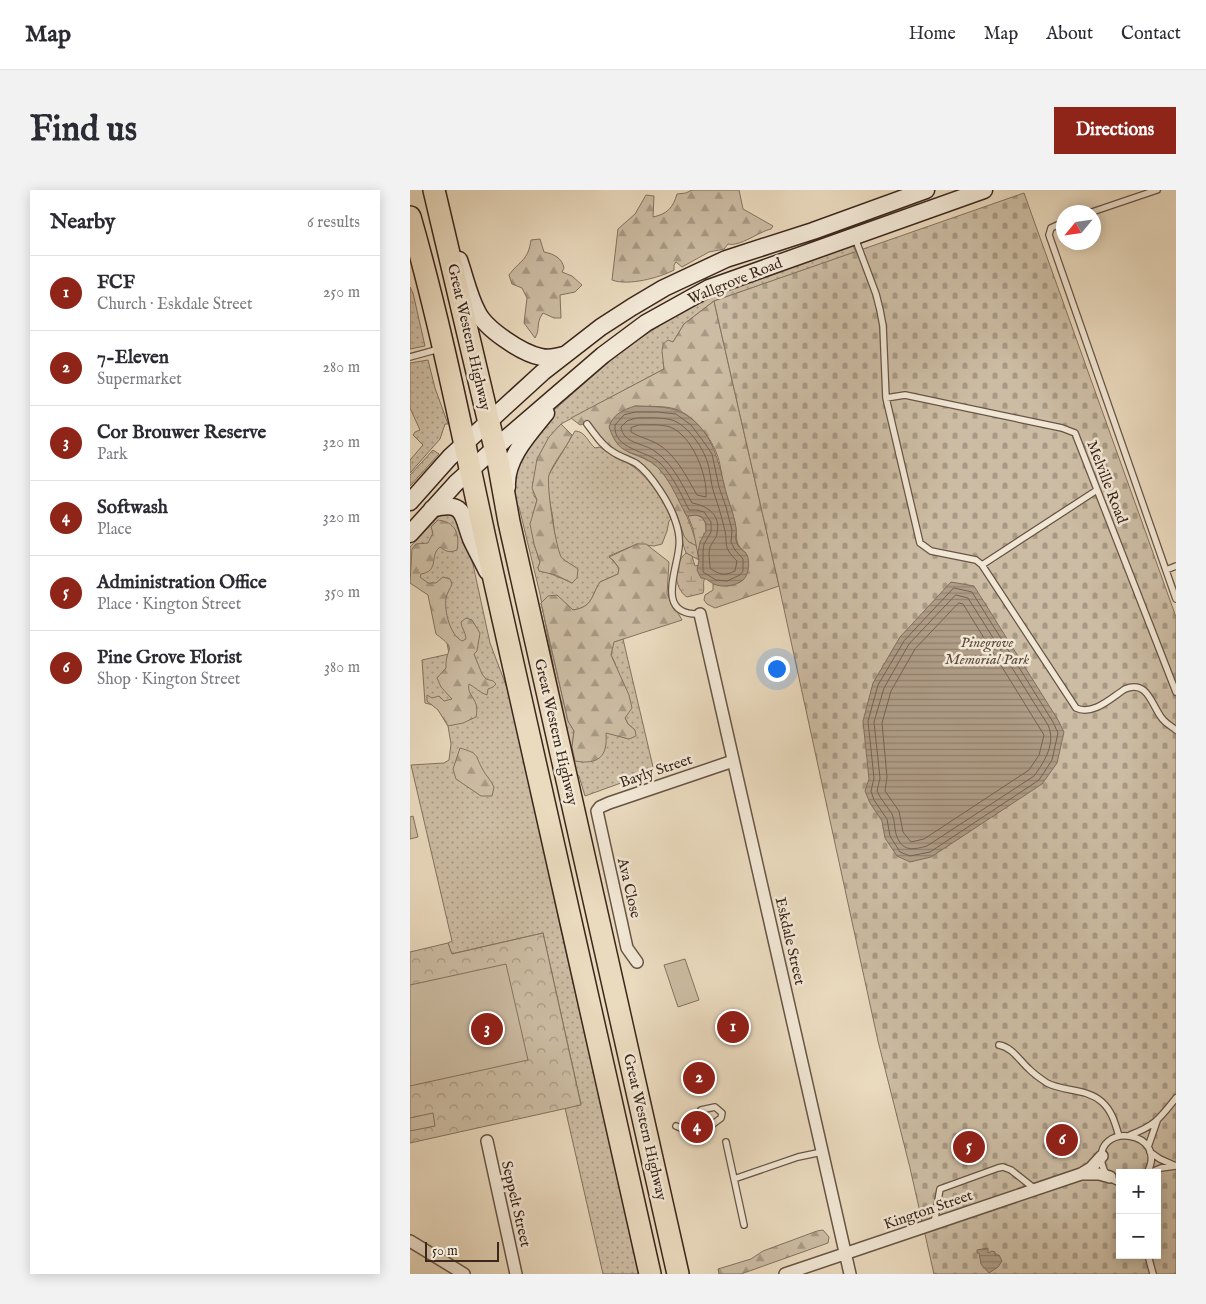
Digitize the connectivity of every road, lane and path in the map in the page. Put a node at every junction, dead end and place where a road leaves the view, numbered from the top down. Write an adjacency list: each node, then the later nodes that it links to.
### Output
1 (425, 190): 9 (highway)
2 (434, 190): 7 (highway, Great Western Highway)
3 (926, 190): 14 (main road, Wallgrove Road)
4 (984, 190): 10 (main road, Wallgrove Road)
5 (1156, 190): 6 (lane)
6 (1101, 209)
7 (444, 226): 14 (main road); 18 (highway, Great Western Highway)
8 (1056, 226): 30 (lane)
9 (412, 230): 12 (highway, Great Western Highway)
10 (854, 236): 16 (main road, Wallgrove Road); 17 (lane)
11 (410, 278): 12 (highway)
12 (438, 323): 13 (highway, Great Western Highway)
13 (443, 347): 15 (lane); 20 (highway, Great Western Highway)
14 (567, 354): 18 (main road, Wallgrove Road)
15 (410, 357)
16 (565, 388): 21 (main road, Wallgrove Road); 26 (main road)
17 (886, 398): 23 (lane, Melville Road); 28 (lane)
18 (489, 421): 20 (main road, Wallgrove Road); 21 (highway, Great Western Highway)
19 (587, 424): 34 (lane)
20 (464, 444): 22 (highway, Great Western Highway); 24 (main road, Wallgrove Road)
21 (495, 448): 22 (main road, Wallgrove Road); 26 (highway, Great Western Highway)
22 (471, 471): 25 (main road, Wallgrove Road); 31 (highway, Great Western Highway)
23 (1097, 490): 28 (lane); 35 (lane, Melville Road)
24 (410, 502)
25 (432, 509): 27 (main road, Wallgrove Road); 31 (main road)
26 (509, 522): 69 (highway, Great Western Highway)
27 (410, 534)
28 (982, 565): 36 (lane)
29 (1176, 566): 30 (lane)
30 (1166, 570): 32 (lane)
31 (495, 585): 68 (highway, Great Western Highway)
32 (1175, 591): 33 (lane)
33 (1176, 599)
34 (700, 614): 37 (street, Eskdale Street)
35 (1176, 692)
36 (1176, 730)
37 (733, 760): 38 (street, Bayly Street); 52 (street, Eskdale Street)
38 (597, 819): 39 (street, Ava Close)
39 (636, 962)
40 (999, 1045): 48 (lane)
41 (1176, 1098): 43 (lane)
42 (701, 1110): 44 (lane)
43 (1157, 1122): 47 (lane); 51 (lane)
44 (705, 1125)
45 (676, 1126): 46 (lane)
46 (690, 1128)
47 (1130, 1135): 48 (lane); 51 (lane)
48 (1120, 1136): 53 (lane)
49 (487, 1141): 67 (street, Seppelt Street)
50 (726, 1142): 58 (lane)
51 (1149, 1149): 54 (lane); 55 (lane)
52 (822, 1152): 58 (lane); 64 (street, Eskdale Street)
53 (1102, 1156): 57 (street, Kington Street); 59 (lane)
54 (1176, 1166): 56 (lane)
55 (1149, 1169)
56 (1158, 1169)
57 (1081, 1174): 59 (street, Kington Street); 60 (street, Kington Street)
58 (734, 1179): 62 (lane)
59 (1116, 1182)
60 (1035, 1189): 61 (street, Kington Street); 61 (lane)
61 (934, 1224): 64 (street, Kington Street)
62 (744, 1225)
63 (410, 1241): 66 (street)
64 (846, 1253): 70 (street, Kington Street); 71 (street, Eskdale Street)
65 (1149, 1259): 72 (lane)
66 (464, 1274)
67 (516, 1274)
68 (650, 1274)
69 (678, 1274)
70 (785, 1274)
71 (850, 1274)
72 (1153, 1274)

